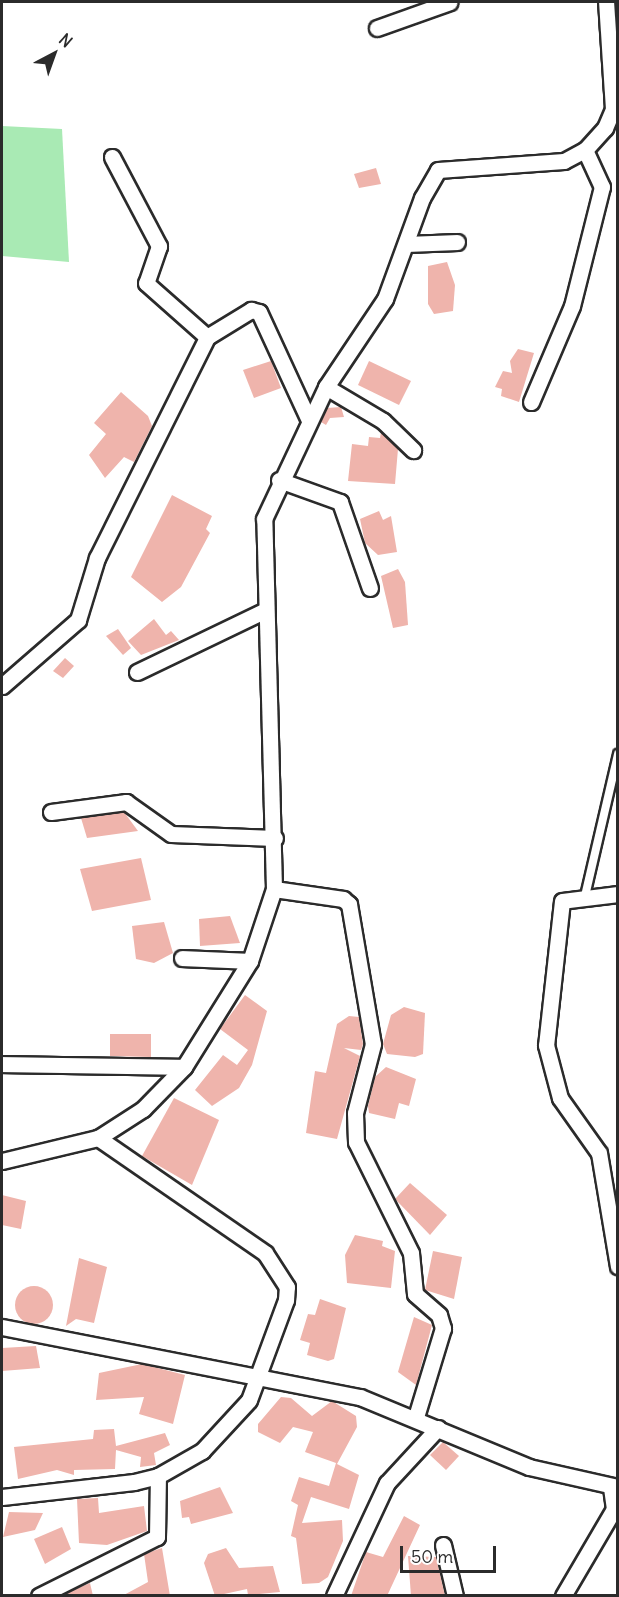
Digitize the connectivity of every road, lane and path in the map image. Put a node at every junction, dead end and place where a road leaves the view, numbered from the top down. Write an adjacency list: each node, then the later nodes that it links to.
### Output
1 (450, 2): 3 (street)
2 (606, 2): 4 (street)
3 (377, 28)
4 (615, 91): 5 (street)
5 (585, 150): 8 (street); 11 (street)
6 (112, 157): 9 (street)
7 (457, 242): 8 (street)
8 (407, 244): 10 (street)
9 (207, 337): 12 (street); 18 (street)
10 (326, 387): 12 (street); 13 (street)
11 (531, 402)
12 (309, 420): 14 (street)
13 (413, 450)
14 (279, 480): 15 (street); 16 (street)
15 (370, 588)
16 (266, 610): 17 (street); 21 (street)
17 (137, 672)
18 (2, 686)
19 (618, 754): 24 (lane)
20 (51, 812): 21 (street)
21 (275, 838): 22 (street)
22 (274, 889): 26 (street); 35 (street)
23 (618, 894): 24 (street)
24 (585, 896): 31 (street)
25 (183, 958): 26 (street)
26 (250, 962): 28 (street)
27 (2, 1064): 28 (street)
28 (184, 1067): 29 (street)
29 (98, 1138): 30 (street); 34 (street)
30 (2, 1161)
31 (614, 1210): 32 (street)
32 (618, 1266)
33 (2, 1327): 34 (street)
34 (262, 1374): 35 (street); 37 (street)
35 (416, 1417): 36 (street)
36 (438, 1428): 38 (street); 42 (street)
37 (158, 1476): 39 (street); 41 (street)
38 (615, 1486): 44 (street)
39 (2, 1497)
40 (443, 1545): 43 (street)
41 (39, 1596)
42 (334, 1596)
43 (455, 1596)
44 (563, 1596)

